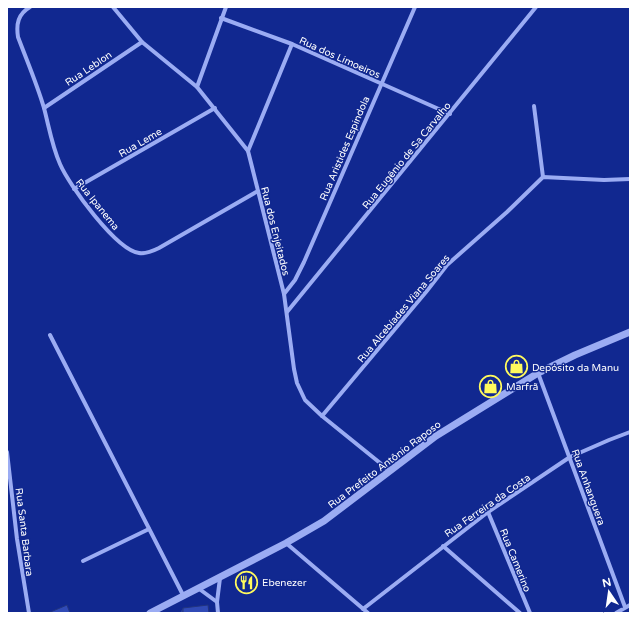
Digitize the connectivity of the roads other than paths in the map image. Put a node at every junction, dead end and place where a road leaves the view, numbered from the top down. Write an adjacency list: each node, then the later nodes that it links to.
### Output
1 (30, 7): 12 (street, Rua Ipanema)
2 (113, 7): 7 (street, Rua dos Enjeitados)
3 (226, 7): 6 (street)
4 (415, 7): 9 (street, Rua Aristides Espindola)
5 (536, 7): 14 (street, Rua Eugênio de Sa Carvalho)
6 (221, 18): 8 (street, Rua dos Limoeiros); 10 (street)
7 (142, 42): 10 (street, Rua dos Enjeitados); 12 (street, Rua Leblon)
8 (292, 44): 9 (street, Rua dos Limoeiros); 15 (street)
9 (380, 84): 14 (street, Rua dos Limoeiros); 20 (street, Rua Aristides Espindola)
10 (197, 87): 13 (street, Rua dos Enjeitados)
11 (534, 106): 16 (street)
12 (44, 108): 18 (street, Rua Ipanema)
13 (214, 108): 15 (street, Rua dos Enjeitados); 18 (street, Rua Leme)
14 (450, 114): 21 (street, Rua Eugênio de Sa Carvalho)
15 (248, 151): 19 (street, Rua dos Enjeitados)
16 (543, 177): 17 (street); 25 (street, Rua Alcebíades Viana Soares)
17 (630, 179)
18 (74, 189): 19 (street, Rua Ipanema)
19 (258, 191): 20 (street, Rua dos Enjeitados)
20 (284, 294): 21 (street, Rua dos Enjeitados)
21 (287, 312): 25 (street, Rua dos Enjeitados)
22 (630, 332): 24 (street, Rua Prefeito Antônio Raposo)
23 (50, 335): 31 (street)
24 (538, 372): 28 (street, Rua Anhanguera); 29 (street, Rua Prefeito Antônio Raposo)
25 (322, 416): 29 (street, Rua dos Enjeitados)
26 (630, 432): 28 (street, Rua Ferreira da Costa)
27 (7, 452): 42 (street, Rua Santa Barbara)
28 (570, 457): 30 (street, Rua Ferreira da Costa); 40 (street, Rua Anhanguera)
29 (390, 471): 32 (street, Rua Prefeito Antônio Raposo)
30 (488, 512): 33 (street, Rua Ferreira da Costa); 47 (street, Rua Camerino)
31 (149, 529): 34 (street); 37 (street)
32 (286, 543): 35 (street, Rua Prefeito Antônio Raposo); 41 (street)
33 (444, 546): 41 (street, Rua Ferreira da Costa); 46 (street)
34 (83, 561)
35 (220, 576): 36 (street, Rua Prefeito Antônio Raposo); 38 (street)
36 (198, 588): 37 (street, Rua Prefeito Antônio Raposo); 38 (street)
37 (183, 595): 43 (street, Rua Prefeito Antônio Raposo)
38 (217, 602): 44 (street)
39 (630, 605): 40 (street)
40 (625, 607): 48 (street)
41 (363, 609): 45 (street)
42 (28, 613)
43 (150, 613)
44 (218, 613)
45 (368, 613)
46 (520, 613)
47 (530, 613)
48 (616, 613)

